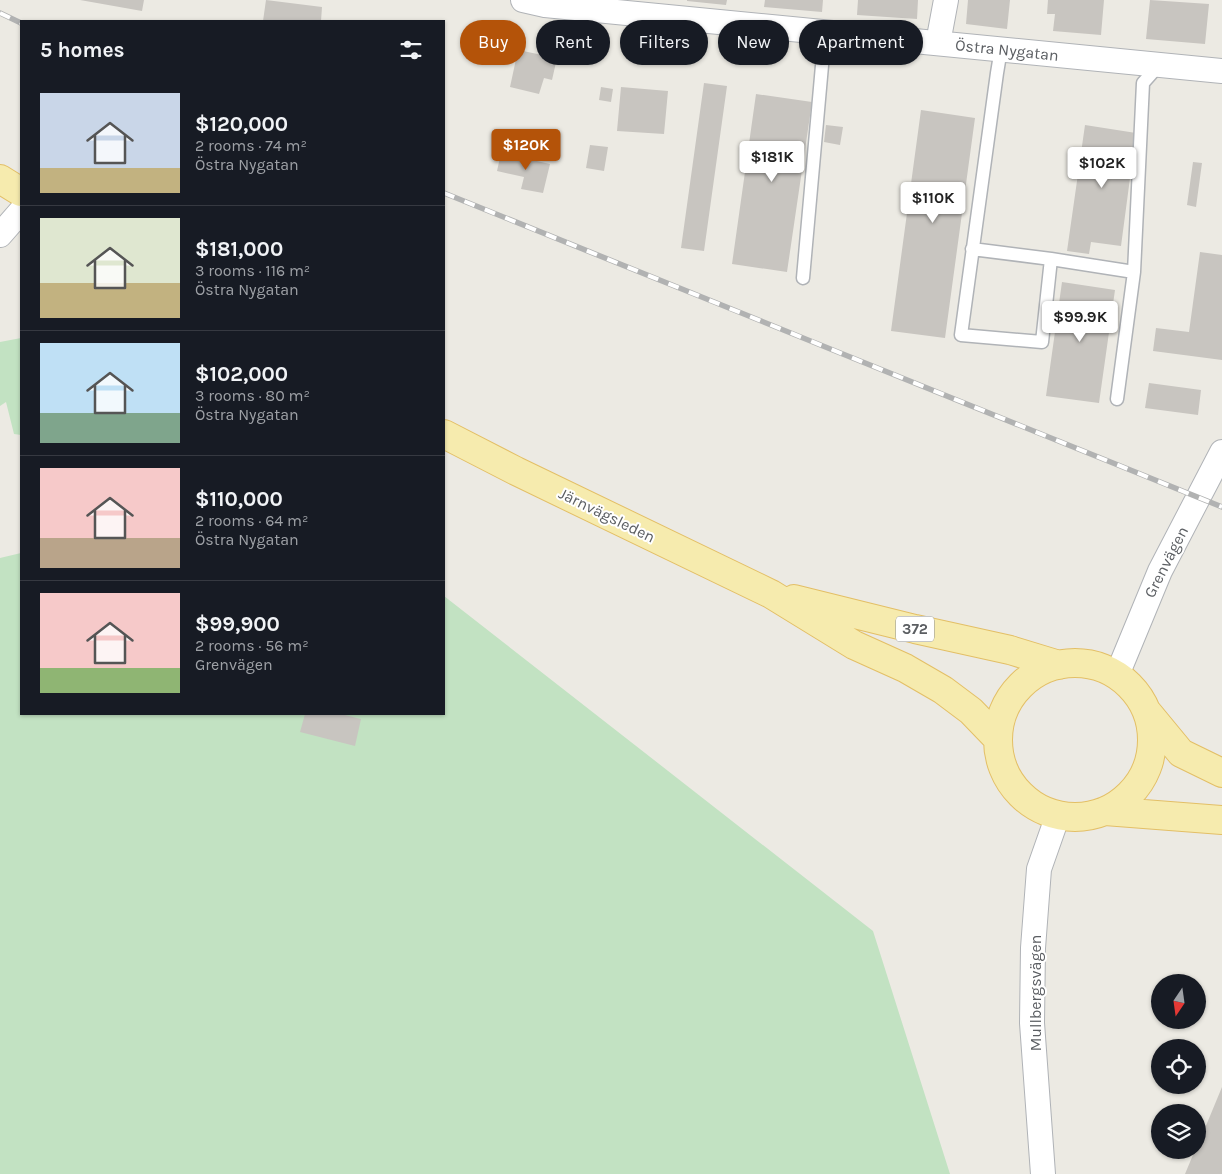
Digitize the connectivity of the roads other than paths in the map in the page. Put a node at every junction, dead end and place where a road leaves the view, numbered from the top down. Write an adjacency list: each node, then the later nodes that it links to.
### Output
1 (523, 0): 3 (street, Östra Nygatan)
2 (946, 0): 6 (street)
3 (617, 6): 4 (street, Östra Nygatan)
4 (799, 29)
5 (923, 42): 6 (street, Östra Nygatan)
6 (938, 43): 7 (street, Östra Nygatan)
7 (1001, 49): 9 (street, Östra Nygatan); 15 (lane)
8 (822, 65): 18 (lane)
9 (1159, 65): 10 (street, Östra Nygatan); 17 (lane)
10 (1222, 71)
11 (0, 179): 12 (main road)
12 (20, 191)
13 (20, 212): 14 (street)
14 (0, 235)
15 (972, 249): 16 (lane); 16 (lane)
16 (1051, 259): 17 (lane)
17 (1134, 272): 19 (lane)
18 (803, 278)
19 (1117, 400)
20 (445, 435): 22 (main road, Järnvägsleden / 372)
21 (1222, 452): 24 (street, Grenvägen)
22 (771, 594): 23 (main road, Järnvägsleden / 372); 26 (main road, Järnvägsleden / 372)
23 (1059, 664): 24 (main road, 372); 26 (main road, 372)
24 (1117, 675): 25 (main road, 372)
25 (1147, 711): 27 (main road, 372); 28 (main road, 372)
26 (998, 739): 29 (main road, 372)
27 (1222, 773)
28 (1105, 811): 29 (main road, 372); 30 (main road, 372)
29 (1058, 816): 31 (street, Mullbergsvägen)
30 (1222, 820)
31 (1043, 1174)

